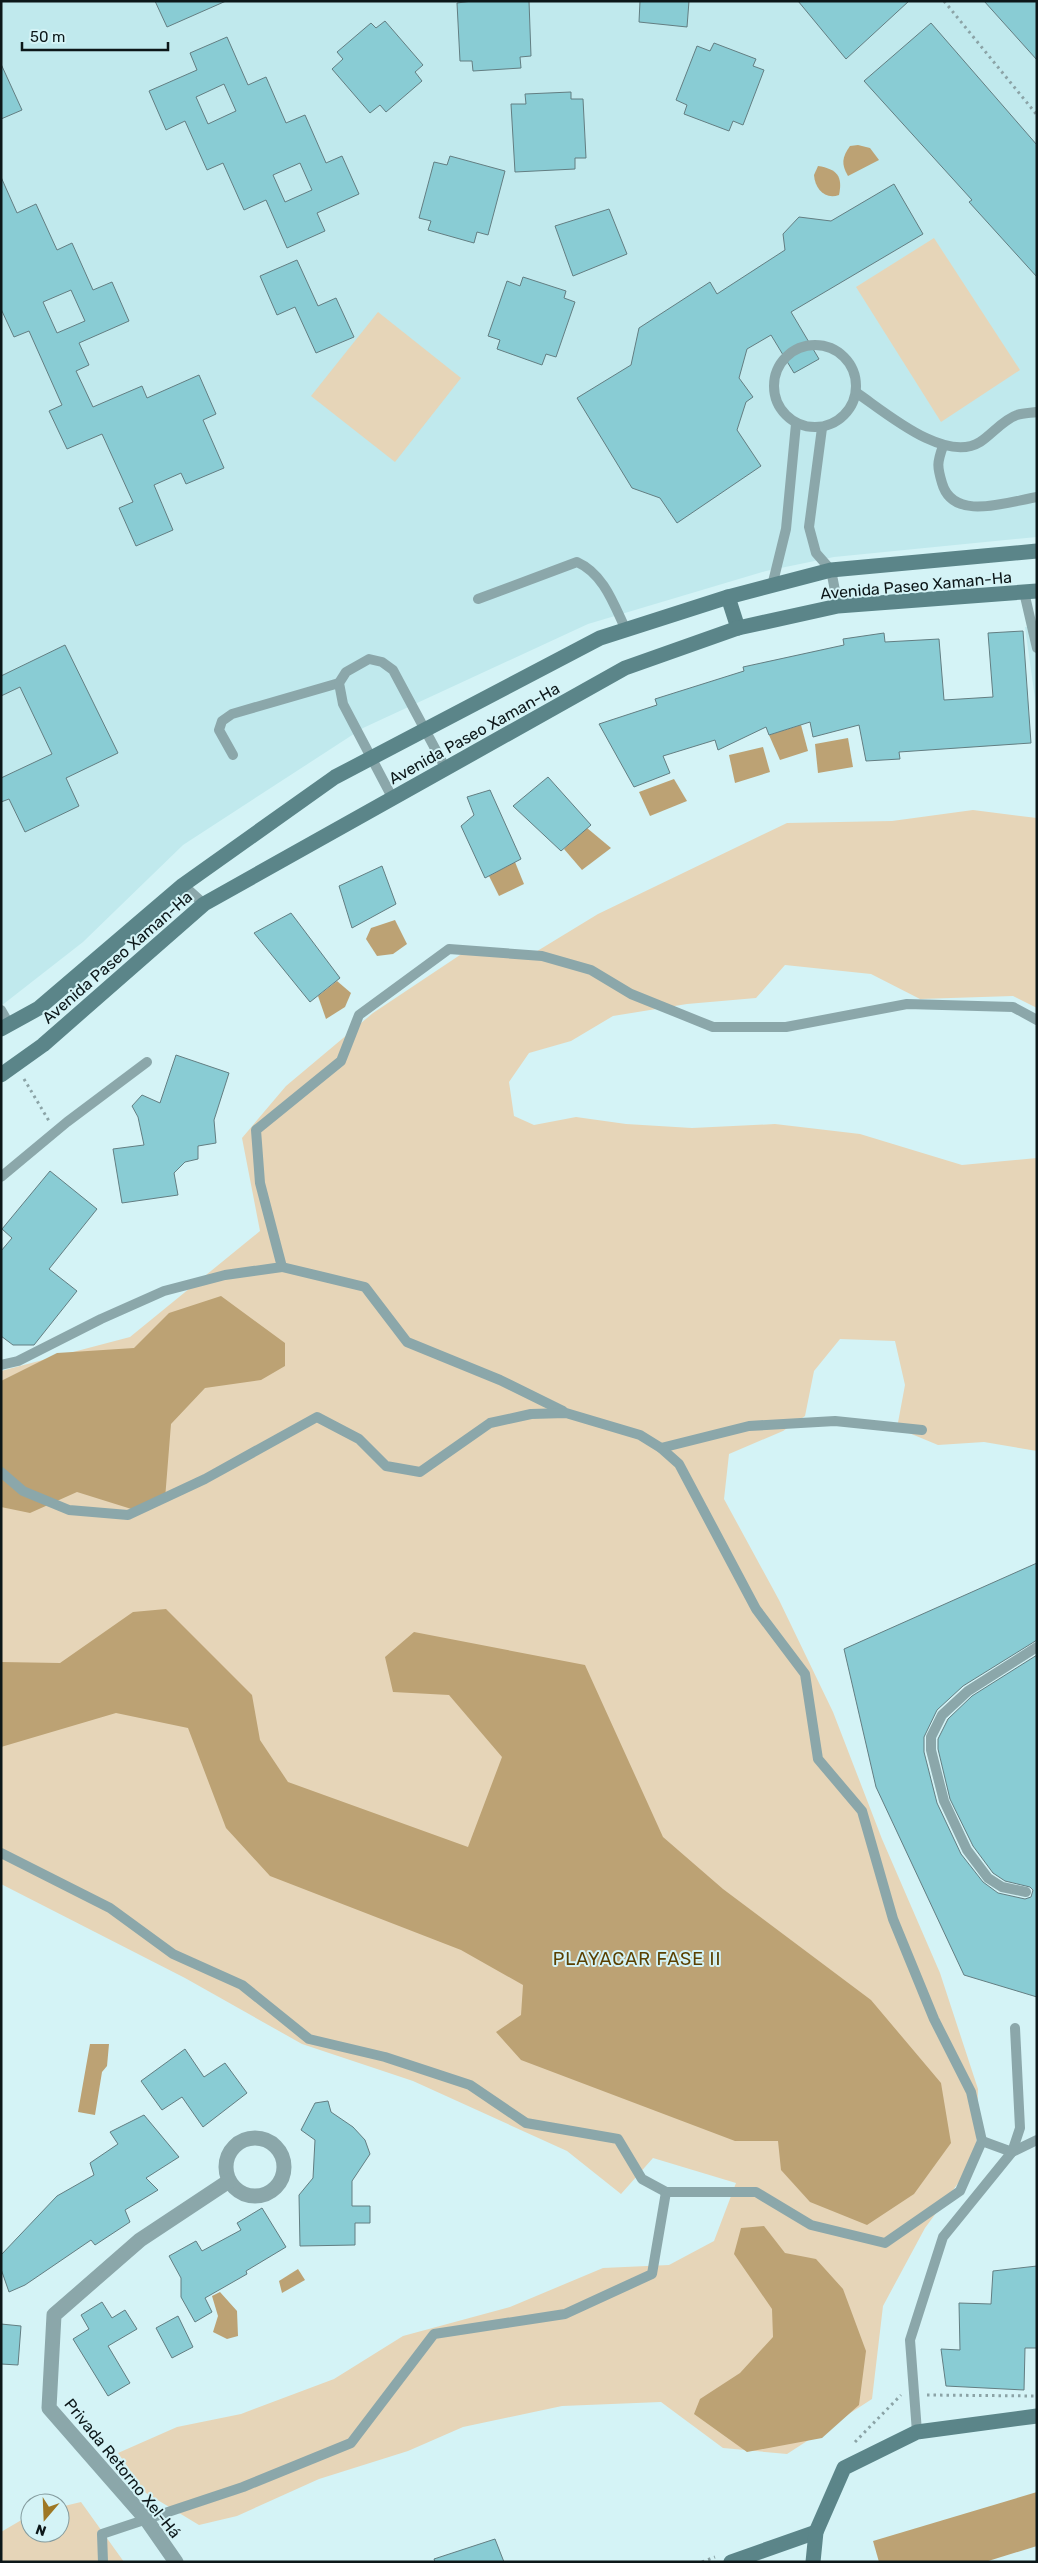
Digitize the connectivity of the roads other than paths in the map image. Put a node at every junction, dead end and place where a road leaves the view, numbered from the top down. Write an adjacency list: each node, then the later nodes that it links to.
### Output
1 (857, 393): 3 (lane); 4 (lane); 5 (lane)
2 (1037, 412): 5 (lane)
3 (796, 424): 4 (lane); 9 (lane)
4 (822, 428): 8 (lane)
5 (943, 446): 6 (lane)
6 (1037, 497)
7 (1037, 552): 8 (main road, Avenida Paseo Xaman-Ha)
8 (831, 570): 9 (main road, Avenida Paseo Xaman-Ha); 13 (lane)
9 (772, 586): 11 (main road, Avenida Paseo Xaman-Ha)
10 (1031, 592): 13 (main road, Avenida Paseo Xaman-Ha); 16 (lane)
11 (728, 597): 14 (main road); 15 (main road, Avenida Paseo Xaman-Ha)
12 (478, 599): 15 (lane)
13 (838, 606): 14 (main road, Avenida Paseo Xaman-Ha)
14 (738, 628): 21 (main road, Avenida Paseo Xaman-Ha)
15 (626, 630): 18 (main road, Avenida Paseo Xaman-Ha)
16 (1037, 648)
17 (339, 683): 18 (lane); 19 (lane); 20 (lane)
18 (424, 730): 20 (main road, Avenida Paseo Xaman-Ha); 21 (lane)
19 (233, 755)
20 (370, 759): 22 (lane); 23 (main road, Avenida Paseo Xaman-Ha)
21 (446, 769): 22 (main road, Avenida Paseo Xaman-Ha)
22 (392, 799): 24 (main road, Avenida Paseo Xaman-Ha)
23 (183, 885): 24 (lane); 27 (main road, Avenida Paseo Xaman-Ha)
24 (204, 904): 29 (main road, Avenida Paseo Xaman-Ha)
25 (1, 1010): 27 (lane)
26 (1037, 1020): 31 (lane)
27 (5, 1026)
28 (147, 1062): 30 (lane)
29 (1, 1075)
30 (1, 1177)
31 (282, 1267): 32 (lane); 33 (lane)
32 (1, 1364)
33 (566, 1413): 35 (lane); 36 (lane)
34 (922, 1430): 35 (lane)
35 (661, 1448): 41 (lane)
36 (1, 1472)
37 (1037, 1647): 39 (lane)
38 (1, 1853): 45 (lane)
39 (1026, 1892)
40 (1015, 2028): 43 (lane)
41 (982, 2140): 43 (lane); 45 (lane)
42 (1037, 2140): 43 (lane)
43 (1012, 2152): 47 (lane)
44 (229, 2181): 48 (street, Privada Retorno Xel-Há)
45 (666, 2192): 48 (lane)
46 (1037, 2416): 47 (main road)
47 (917, 2432): 49 (main road)
48 (146, 2519): 50 (lane); 51 (street, Privada Retorno Xel-Há)
49 (816, 2532): 52 (main road); 53 (main road)
50 (103, 2562)
51 (176, 2562)
52 (731, 2562)
53 (813, 2562)

